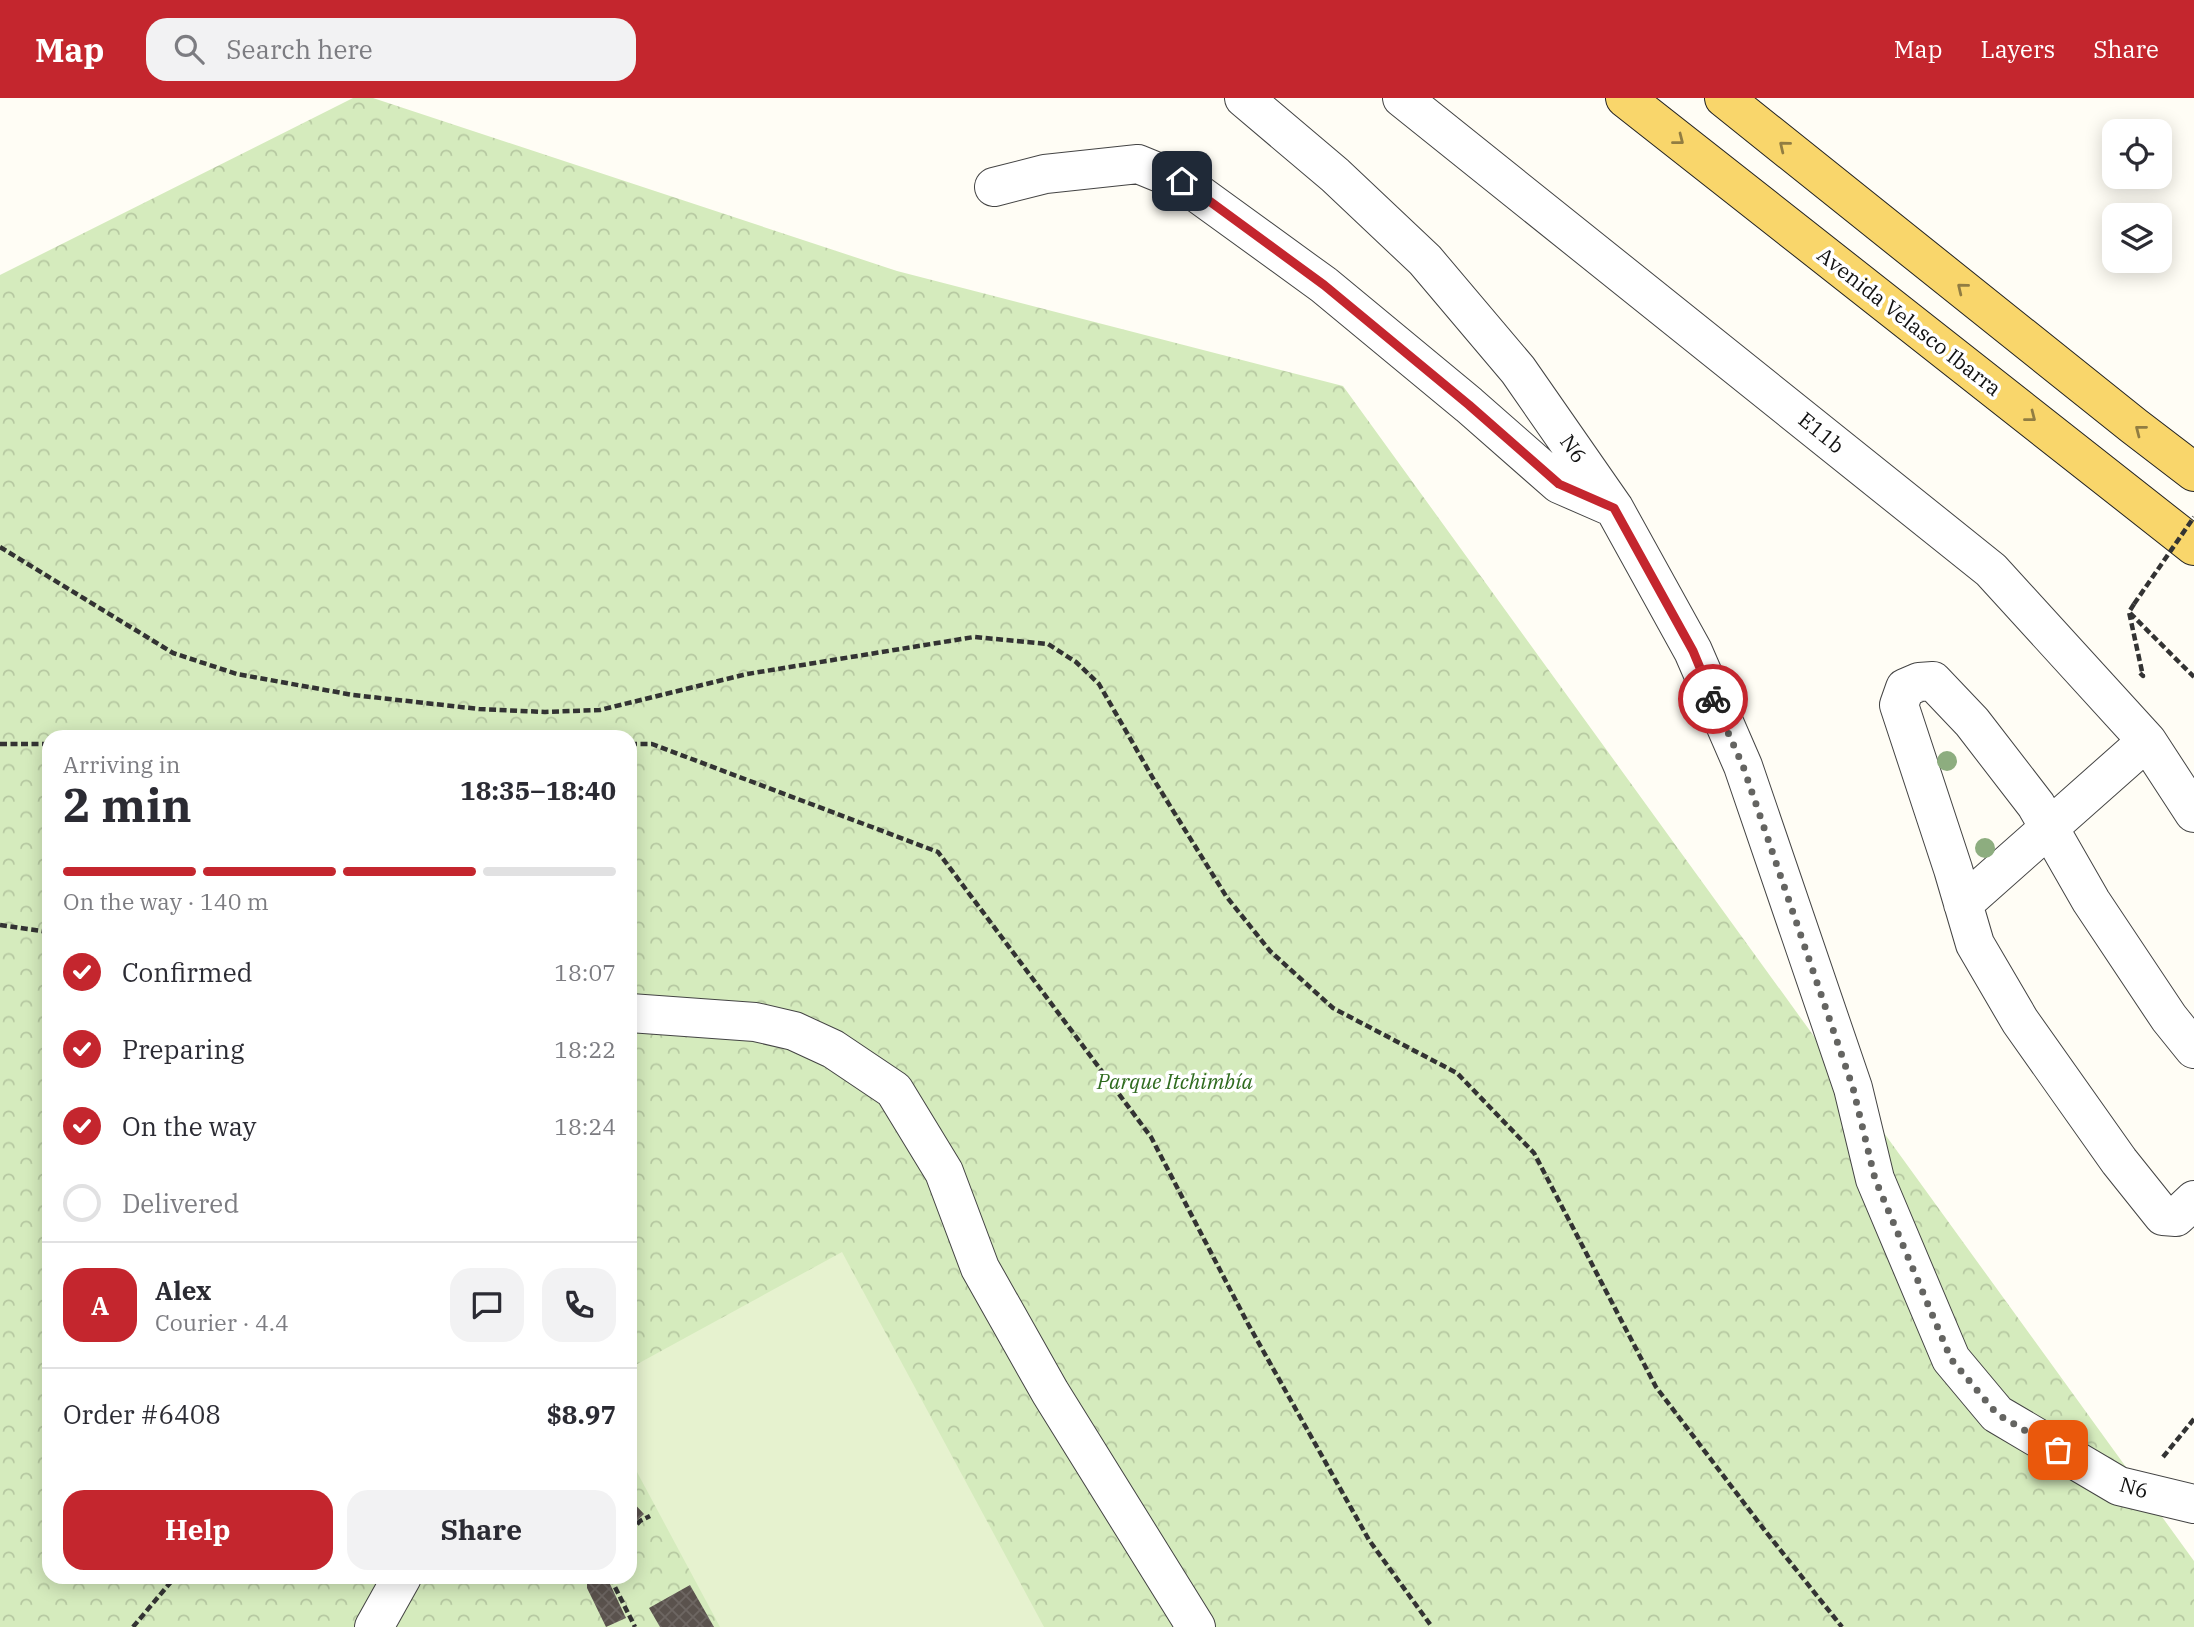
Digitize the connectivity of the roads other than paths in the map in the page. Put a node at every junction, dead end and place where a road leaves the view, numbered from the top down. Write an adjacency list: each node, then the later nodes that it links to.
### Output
1 (1244, 98): 7 (street, N6)
2 (1402, 98): 9 (street, E11b)
3 (1625, 98): 8 (main road, Avenida Velasco Ibarra, one-way to 8)
4 (1724, 98): 6 (main road, one-way to 4)
5 (994, 187): 7 (street)
6 (2194, 472)
7 (1614, 508): 16 (street, N6)
8 (2194, 546)
9 (2147, 741): 10 (street, E11b); 11 (street)
10 (2194, 813)
11 (2049, 828): 12 (street); 12 (street); 14 (street)
12 (1963, 904): 15 (street)
13 (637, 1014): 19 (street)
14 (2194, 1049)
15 (2194, 1200)
16 (2194, 1504)
17 (398, 1584): 18 (street)
18 (374, 1627)
19 (1196, 1627)

